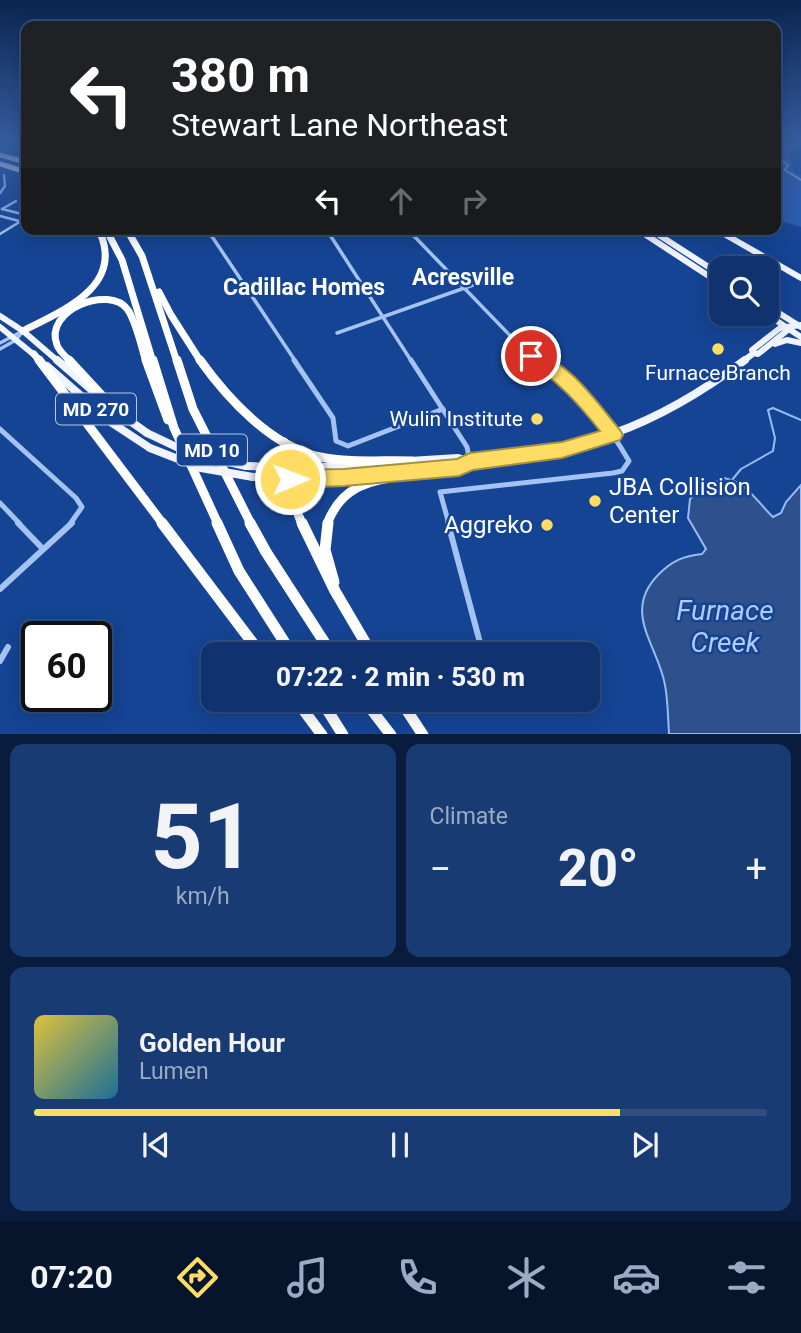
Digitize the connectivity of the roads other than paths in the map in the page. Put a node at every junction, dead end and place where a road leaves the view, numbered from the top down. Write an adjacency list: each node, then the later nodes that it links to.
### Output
1 (4, 175): 2 (street)
2 (0, 193)
3 (16, 201): 4 (street)
4 (1, 210): 6 (street)
5 (0, 216): 7 (street)
6 (21, 216)
7 (20, 222): 8 (street)
8 (0, 234)
9 (100, 235): 31 (highway)
10 (109, 235): 43 (highway, MD 10)
11 (131, 235): 19 (highway, MD 10)
12 (211, 235): 41 (street)
13 (330, 235): 26 (street)
14 (413, 235): 23 (street)
15 (646, 235): 20 (main road)
16 (659, 235): 18 (main road)
17 (726, 235): 21 (main road)
18 (709, 267)
19 (149, 276): 46 (highway); 57 (highway, MD 10)
20 (709, 277)
21 (801, 278)
22 (490, 279): 23 (street)
23 (464, 289): 26 (street); 45 (street)
24 (779, 313): 28 (main road)
25 (0, 316): 31 (main road, MD 270)
26 (383, 318): 32 (street); 41 (street)
27 (779, 322): 30 (main road)
28 (801, 326): 30 (main road, MD 270)
29 (0, 327): 34 (main road, MD 270)
30 (789, 329): 33 (main road); 38 (main road, MD 270); 39 (main road, MD 270)
31 (23, 331): 34 (street); 42 (main road, MD 270)
32 (337, 333)
33 (801, 337)
34 (14, 338): 36 (street); 37 (street); 40 (main road, MD 270)
35 (801, 342): 38 (main road)
36 (0, 343)
37 (0, 349)
38 (765, 349): 39 (main road, MD 270)
39 (754, 353): 45 (main road, MD 270)
40 (34, 354): 50 (main road, MD 270, bridge); 55 (highway)
41 (443, 409): 48 (street)
42 (118, 413): 43 (highway); 50 (main road, MD 270, bridge)
43 (174, 428): 56 (highway, MD 10)
44 (0, 429): 52 (street)
45 (614, 435): 48 (main road, MD 270); 59 (street)
46 (284, 442): 47 (highway); 50 (highway)
47 (412, 461): 48 (main road, MD 270); 50 (main road, MD 270)
48 (470, 462): 49 (main road, MD 270)
49 (422, 471): 50 (main road, MD 270); 53 (highway)
50 (284, 474): 53 (highway)
51 (1, 507): 52 (street)
52 (43, 549): 54 (street)
53 (334, 584): 58 (highway)
54 (0, 589)
55 (252, 642)
56 (284, 642)
57 (324, 642)
58 (365, 642)
59 (480, 642)
60 (8, 647): 61 (street)
61 (0, 660)
62 (305, 712): 66 (highway)
63 (329, 712): 67 (highway)
64 (374, 712): 68 (highway)
65 (408, 712): 69 (highway)
66 (322, 734)
67 (343, 734)
68 (391, 734)
69 (423, 734)

